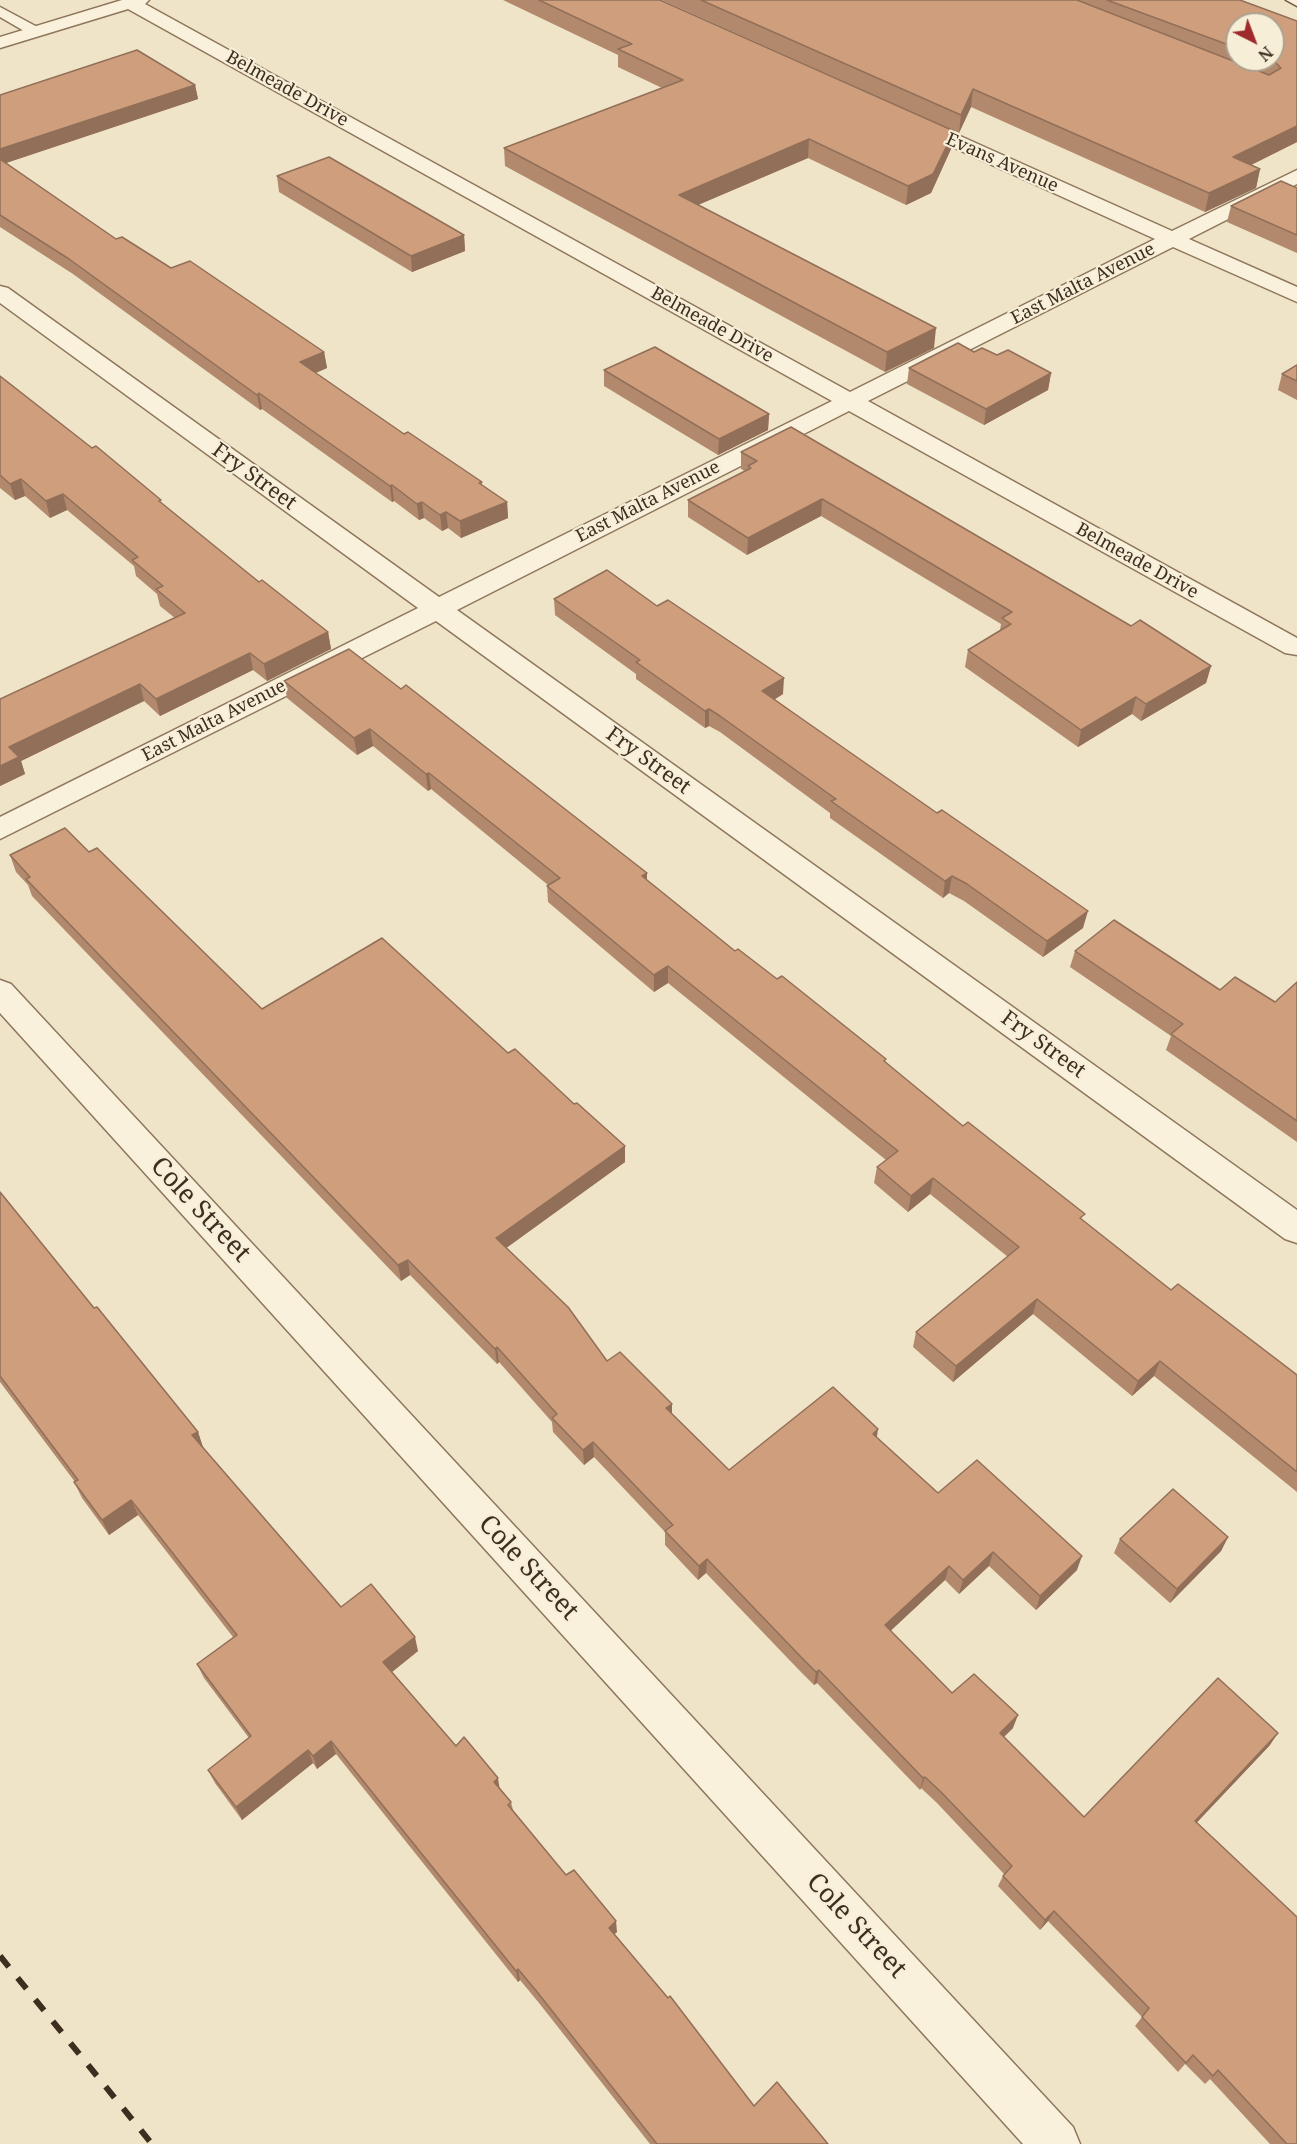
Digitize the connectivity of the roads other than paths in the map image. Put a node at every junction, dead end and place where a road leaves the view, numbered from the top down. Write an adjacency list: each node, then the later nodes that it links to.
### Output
1 (135, 1): 3 (street); 10 (street, Belmeade Drive)
2 (0, 11): 3 (lane)
3 (36, 32): 4 (street)
4 (0, 43)
5 (890, 112): 7 (street, Evans Avenue)
6 (1297, 176): 7 (street, East Malta Avenue)
7 (1171, 239): 9 (street, Evans Avenue); 10 (street, East Malta Avenue)
8 (0, 293): 11 (street, Fry Street)
9 (1297, 295)
10 (849, 401): 11 (street, East Malta Avenue); 12 (street, Belmeade Drive)
11 (437, 609): 13 (street, East Malta Avenue); 15 (street, Fry Street)
12 (1294, 647)
13 (0, 829)
14 (0, 992): 16 (street, Cole Street)
15 (1297, 1229)
16 (1056, 2144)

